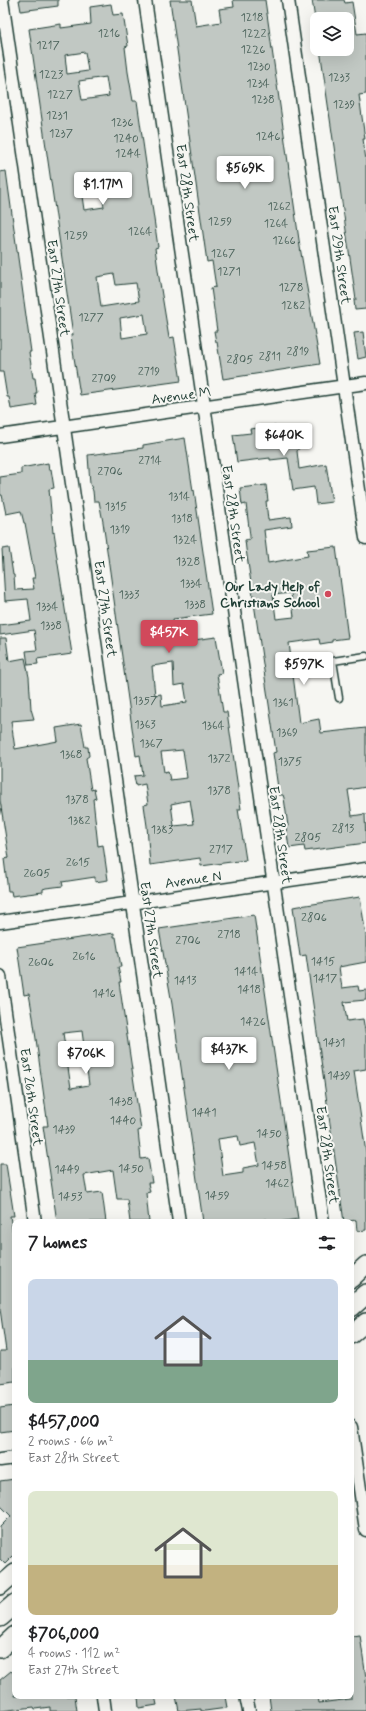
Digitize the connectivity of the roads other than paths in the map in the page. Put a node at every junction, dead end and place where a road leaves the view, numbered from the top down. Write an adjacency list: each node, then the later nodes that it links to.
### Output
1 (2, 0): 7 (street, East 27th Street)
2 (145, 0): 6 (street, East 28th Street)
3 (288, 0): 5 (street, East 29th Street)
4 (366, 383): 5 (street, Avenue M)
5 (344, 387): 6 (street, Avenue M); 9 (street, East 29th Street)
6 (203, 407): 7 (street, Avenue M); 13 (street, East 28th Street)
7 (64, 427): 8 (street, Avenue M); 14 (street, East 27th Street)
8 (0, 436)
9 (366, 538)
10 (366, 656): 11 (lane)
11 (339, 698)
12 (366, 869): 13 (street, Avenue N)
13 (272, 883): 14 (street, Avenue N); 19 (street, East 28th Street)
14 (133, 903): 15 (street, Avenue N); 18 (street, East 27th Street)
15 (0, 922)
16 (0, 976): 17 (street, East 26th Street)
17 (35, 1219)
18 (179, 1219)
19 (323, 1219)
20 (366, 1265): 21 (street)
21 (354, 1276)
22 (366, 1294): 23 (main road)
23 (354, 1304)
24 (366, 1322): 25 (street)
25 (354, 1332)
26 (354, 1448): 29 (street)
27 (12, 1458): 28 (street)
28 (0, 1460)
29 (366, 1530)
30 (12, 1576): 31 (street)
31 (0, 1586)
32 (12, 1607): 33 (main road)
33 (0, 1617)
34 (12, 1638): 35 (street)
35 (0, 1649)
36 (103, 1699): 38 (street)
37 (246, 1699): 39 (street)
38 (105, 1711)
39 (248, 1711)

